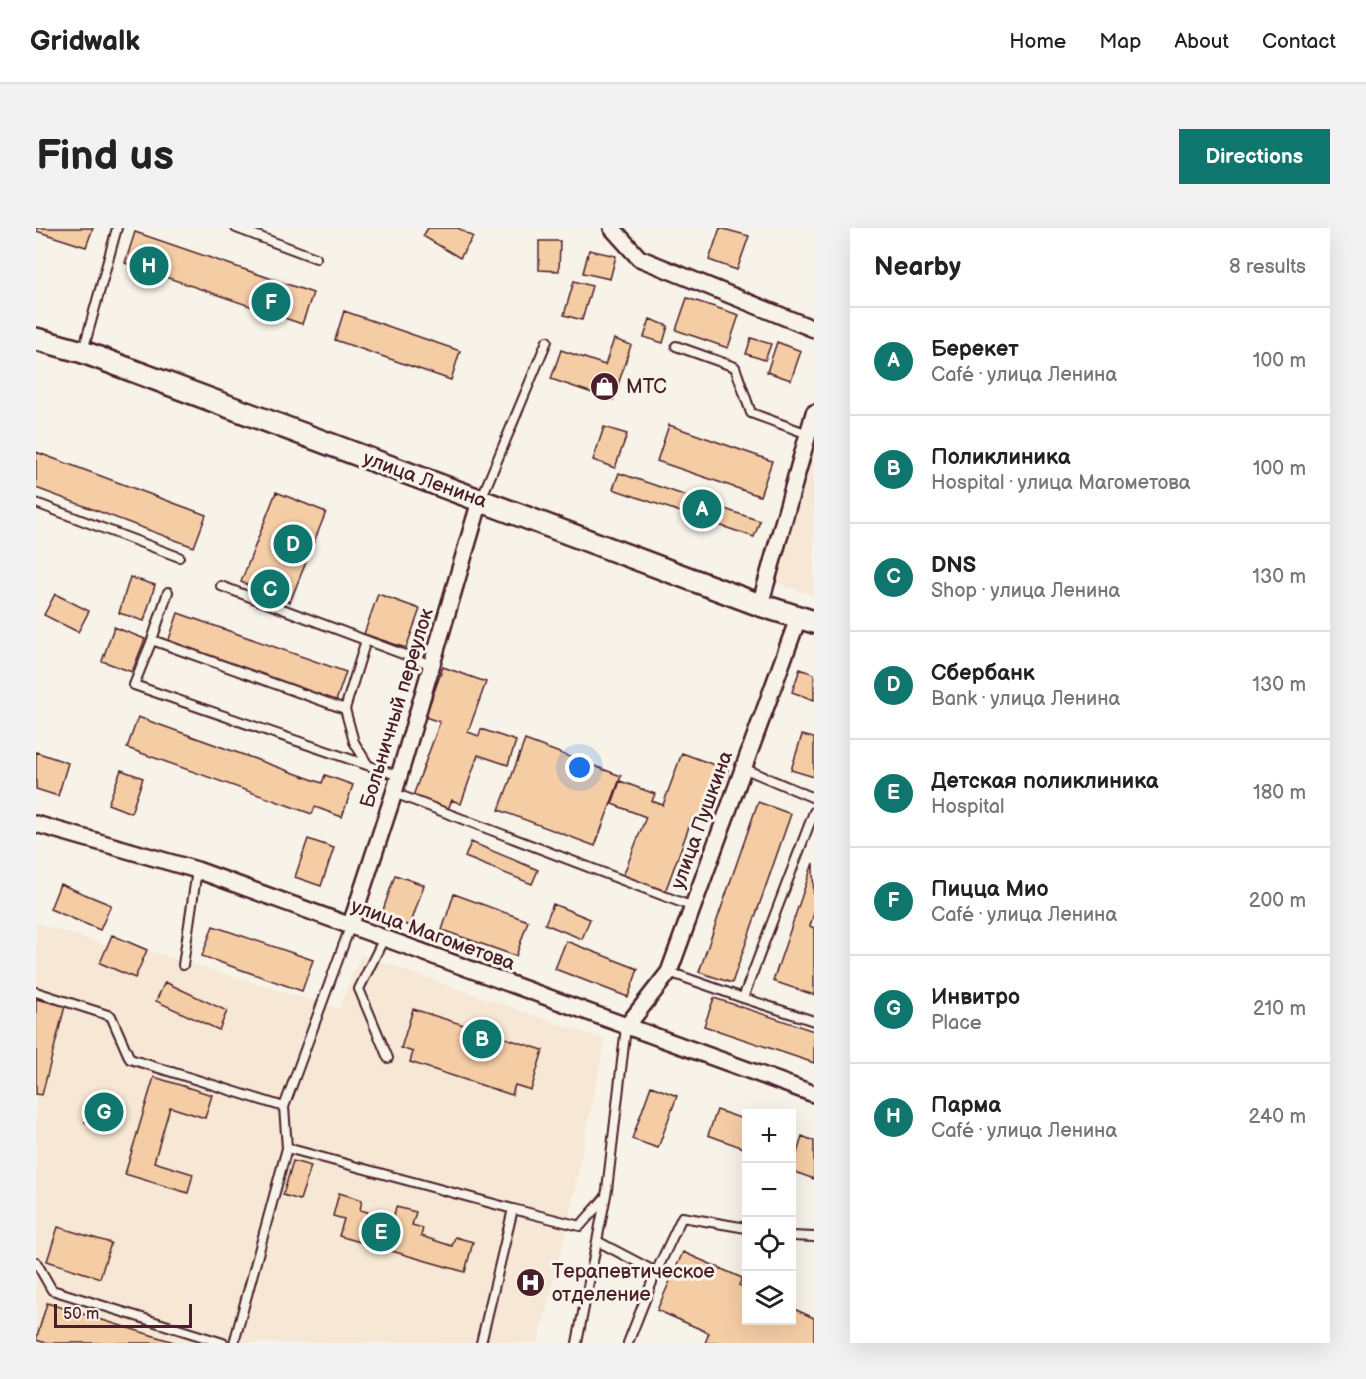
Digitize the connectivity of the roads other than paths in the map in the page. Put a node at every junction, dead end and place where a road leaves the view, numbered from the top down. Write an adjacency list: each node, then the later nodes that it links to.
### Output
1 (117, 228): 9 (lane)
2 (236, 228): 4 (lane)
3 (612, 228): 5 (street)
4 (316, 258)
5 (814, 329)
6 (36, 339): 9 (main road, улица Ленина)
7 (548, 341): 12 (lane)
8 (676, 346): 11 (lane)
9 (83, 352): 12 (main road, улица Ленина)
10 (814, 413): 11 (street)
11 (808, 434): 17 (street)
12 (480, 501): 17 (main road, улица Ленина); 21 (street, Больничный переулок)
13 (36, 503): 14 (lane)
14 (179, 557)
15 (221, 586): 20 (lane)
16 (168, 592): 19 (lane)
17 (760, 605): 18 (main road, улица Ленина)
18 (806, 619): 24 (street, улица Пушкина)
19 (152, 640): 22 (lane); 23 (lane)
20 (366, 640): 21 (lane); 22 (lane)
21 (432, 665): 25 (street, Больничный переулок)
22 (345, 709): 23 (lane)
23 (368, 765): 25 (lane)
24 (743, 768): 27 (lane); 31 (street, улица Пушкина)
25 (399, 776): 26 (street, Больничный переулок)
26 (394, 793): 31 (lane); 32 (street, Больничный переулок)
27 (814, 798)
28 (814, 812): 37 (lane)
29 (36, 824): 30 (street, улица Магометова)
30 (197, 870): 32 (street, улица Магометова); 34 (lane)
31 (693, 907): 35 (street, улица Пушкина)
32 (350, 927): 33 (street, улица Магометова); 42 (lane)
33 (384, 938): 39 (street, улица Магометова); 40 (lane)
34 (183, 965)
35 (669, 972): 37 (lane); 39 (street, улица Пушкина)
36 (36, 992): 42 (lane)
37 (743, 998): 38 (lane)
38 (814, 1021)
39 (626, 1027): 41 (street, улица Магометова); 44 (lane)
40 (388, 1058)
41 (814, 1094)
42 (284, 1107): 43 (lane)
43 (287, 1149): 45 (lane); 53 (lane)
44 (605, 1198): 45 (lane); 49 (lane)
45 (513, 1209): 54 (lane)
46 (742, 1227): 51 (lane)
47 (796, 1236): 48 (lane)
48 (814, 1237)
49 (597, 1241): 51 (lane); 55 (lane)
50 (36, 1262): 52 (lane)
51 (656, 1272): 56 (lane)
52 (223, 1343)
53 (234, 1343)
54 (482, 1343)
55 (577, 1343)
56 (628, 1343)

